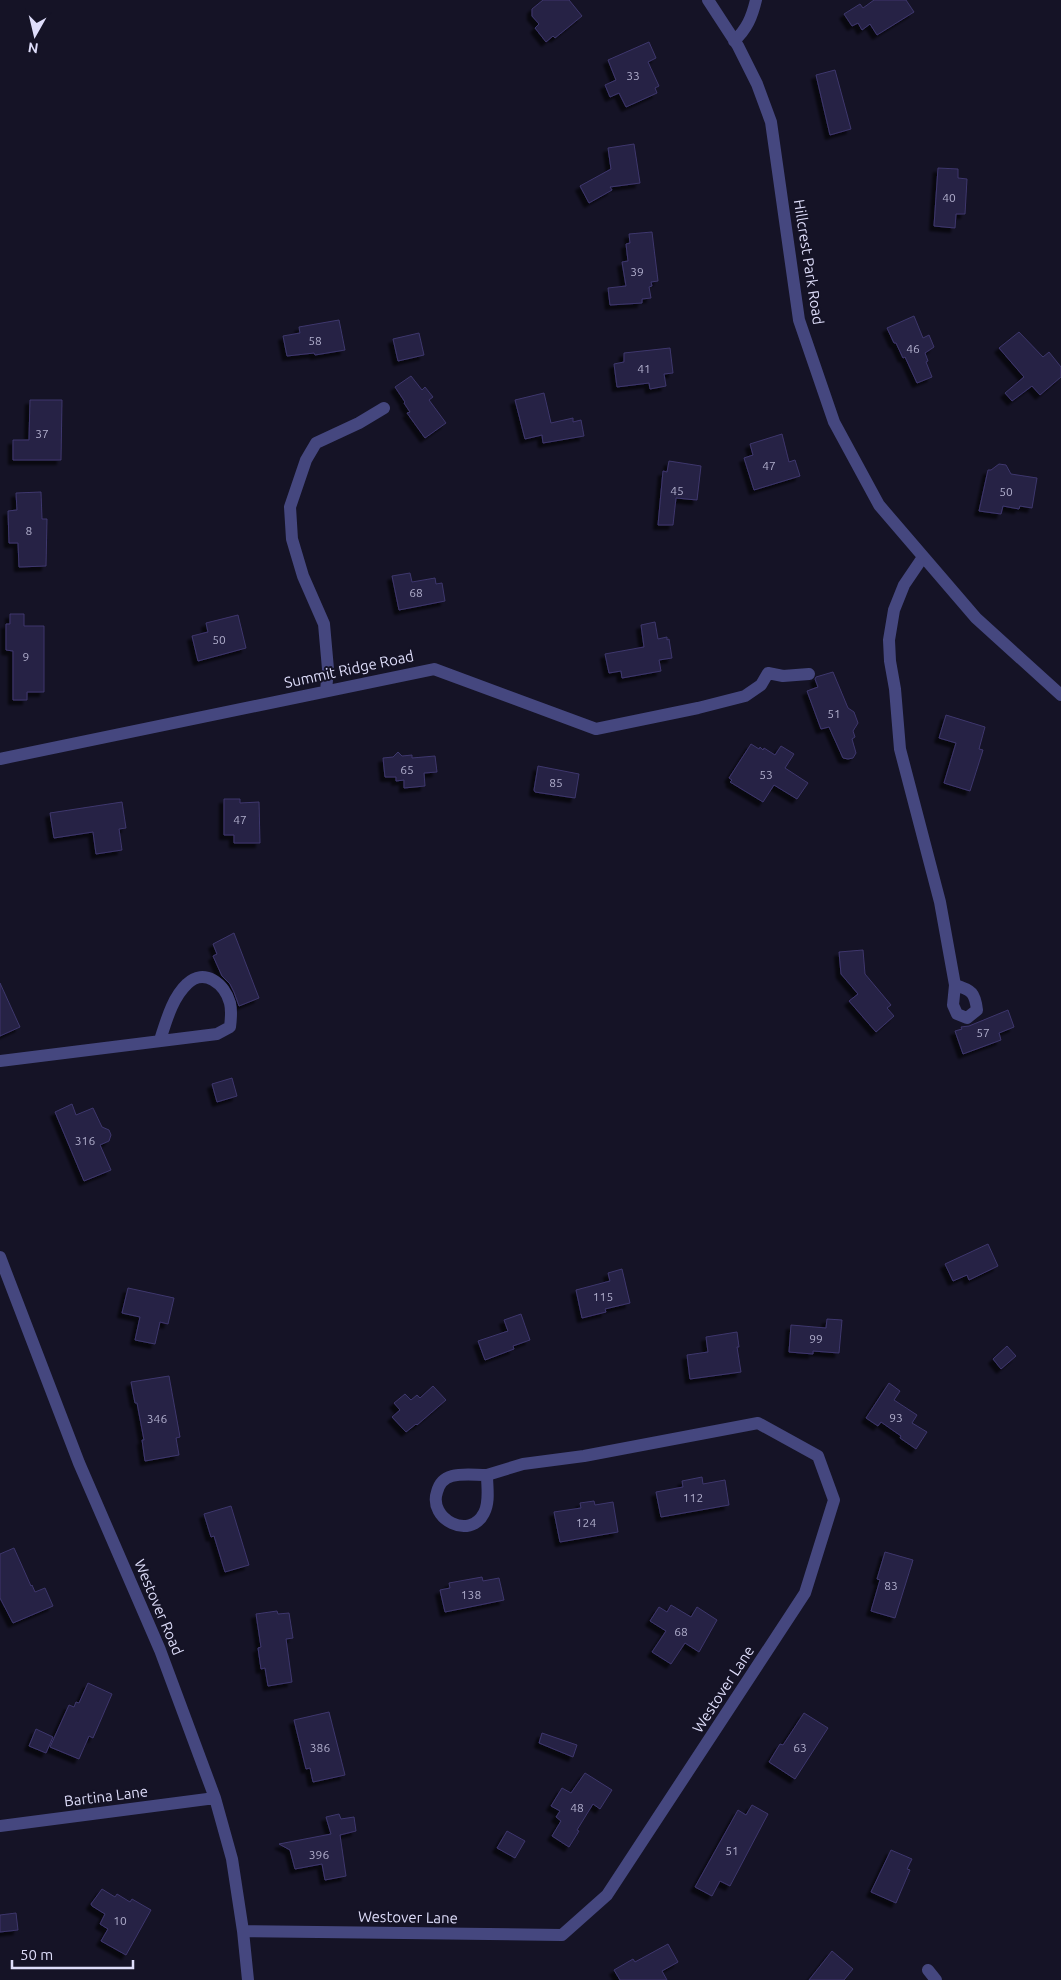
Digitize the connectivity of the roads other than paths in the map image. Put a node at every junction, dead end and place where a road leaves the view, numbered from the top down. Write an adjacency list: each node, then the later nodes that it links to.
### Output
1 (708, 0): 3 (street, Hillcrest Park Road)
2 (756, 0): 3 (street)
3 (734, 41): 5 (street, Hillcrest Park Road)
4 (384, 408): 7 (street)
5 (923, 557): 8 (street, Hillcrest Park Road); 10 (street)
6 (809, 674): 7 (street, Summit Ridge Road)
7 (326, 691): 9 (street, Summit Ridge Road)
8 (1061, 695)
9 (0, 759)
10 (956, 985)
11 (160, 1040): 11 (street); 12 (street)
12 (0, 1061)
13 (0, 1257): 15 (street, Westover Road)
14 (486, 1475): 14 (street, Westover Lane); 17 (street, Westover Lane)
15 (215, 1798): 16 (street, Bartina Lane); 17 (street, Westover Road)
16 (0, 1826)
17 (243, 1931): 18 (street, Westover Road)
18 (248, 1980)

